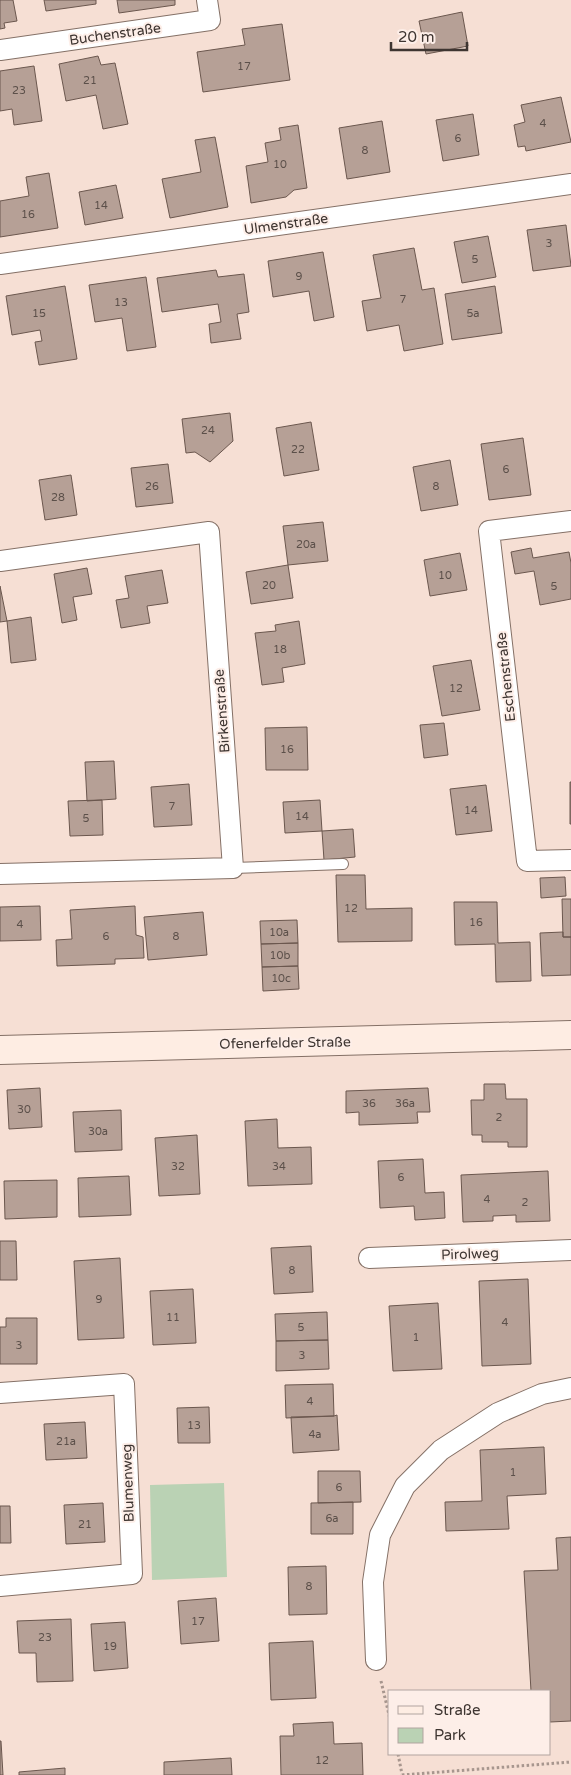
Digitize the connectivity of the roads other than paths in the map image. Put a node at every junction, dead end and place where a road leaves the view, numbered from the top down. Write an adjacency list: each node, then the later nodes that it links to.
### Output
1 (207, 0): 2 (street, Buchenstraße)
2 (0, 50)
3 (571, 184): 4 (street, Ulmenstraße)
4 (0, 264)
5 (571, 521): 7 (street, Eschenstraße)
6 (0, 561): 9 (street, Birkenstraße)
7 (571, 860)
8 (343, 864): 9 (lane)
9 (233, 868): 10 (street)
10 (0, 874)
11 (571, 1035): 12 (street, Ofenerfelder Straße)
12 (0, 1050)
13 (571, 1250): 14 (street, Pirolweg)
14 (368, 1258)
15 (571, 1388): 18 (street)
16 (0, 1393): 17 (street, Blumenweg)
17 (0, 1586)
18 (376, 1660)

